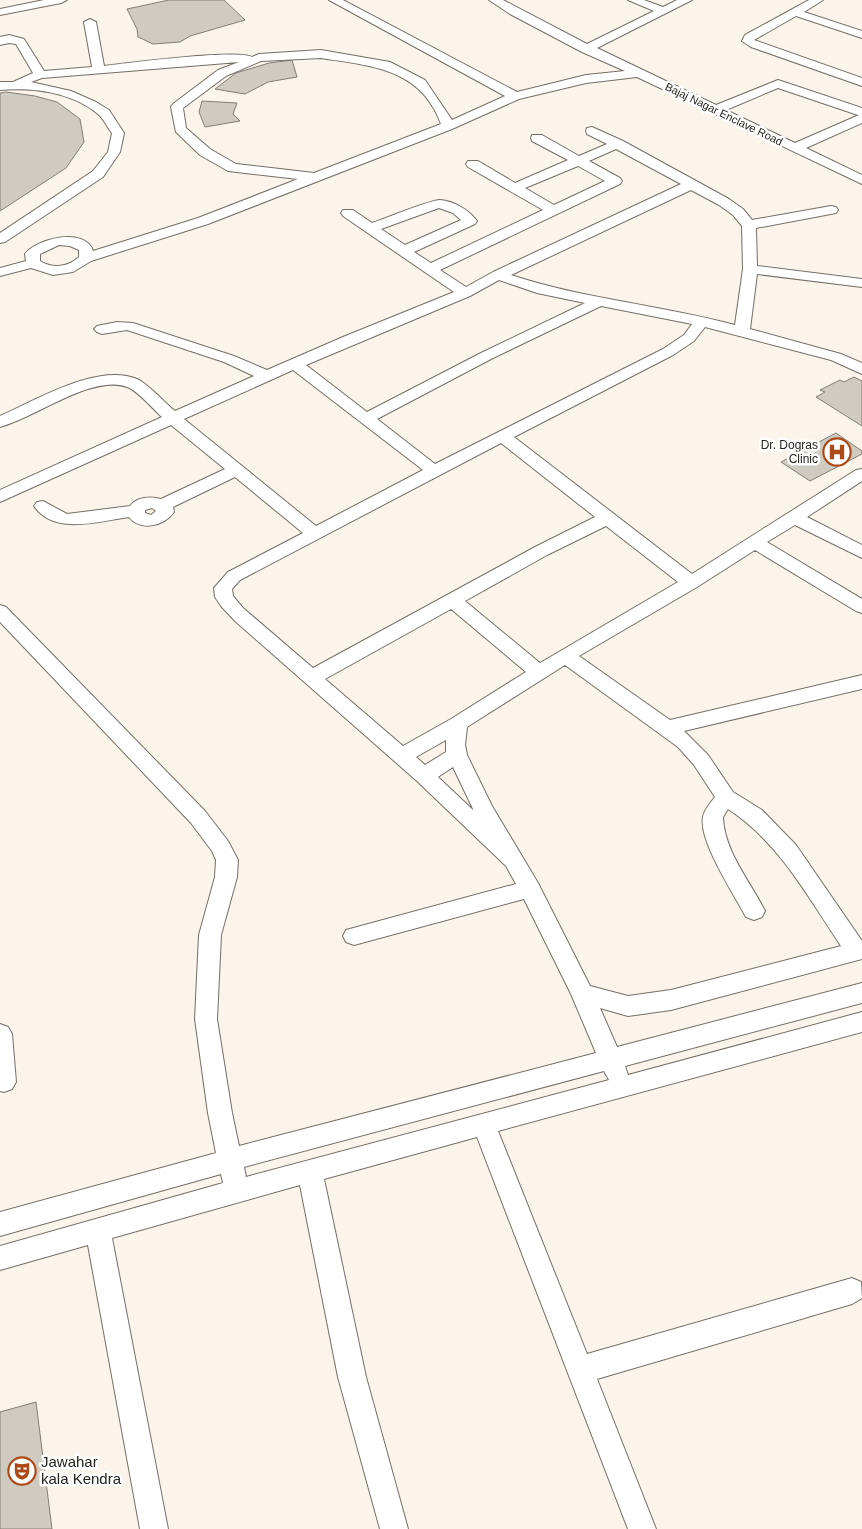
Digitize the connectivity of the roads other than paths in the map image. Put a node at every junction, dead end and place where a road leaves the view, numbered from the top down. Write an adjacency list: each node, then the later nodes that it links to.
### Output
1 (60, 0): 8 (street)
2 (335, 0): 21 (street)
3 (495, 0): 13 (street, Bajaj Nagar Enclave Road)
4 (634, 0): 7 (street)
5 (686, 0): 7 (street)
6 (817, 0): 9 (street)
7 (663, 11): 13 (street)
8 (0, 12)
9 (794, 12): 11 (street); 19 (street)
10 (90, 22): 16 (street)
11 (862, 35)
12 (0, 41): 15 (street)
13 (586, 49): 17 (street, Bajaj Nagar Enclave Road)
14 (259, 58): 16 (street); 25 (street); 32 (street)
15 (38, 70): 16 (street); 18 (street)
16 (99, 70)
17 (638, 73): 21 (street); 22 (street, Bajaj Nagar Enclave Road)
18 (10, 75): 20 (street); 38 (street)
19 (862, 82)
20 (0, 86)
21 (515, 96): 25 (street)
22 (715, 110): 23 (street); 29 (street, Bajaj Nagar Enclave Road)
23 (862, 112)
24 (862, 118): 29 (street)
25 (448, 126): 32 (street)
26 (592, 131): 28 (street)
27 (537, 138): 30 (street)
28 (618, 144): 30 (street); 34 (street)
29 (795, 148): 33 (street, Bajaj Nagar Enclave Road)
30 (578, 160): 35 (street); 36 (street)
31 (473, 164): 35 (street)
32 (315, 178): 45 (street)
33 (862, 180)
34 (692, 184): 41 (street); 50 (street)
35 (514, 188): 36 (street)
36 (554, 210): 47 (street)
37 (831, 210): 41 (street)
38 (42, 211): 40 (street); 43 (street)
39 (348, 213): 42 (street)
40 (0, 221)
41 (749, 225): 48 (street)
42 (371, 228): 44 (street); 44 (street)
43 (0, 239)
44 (404, 251): 47 (street)
45 (86, 258): 46 (street); 46 (street)
46 (33, 263): 49 (street)
47 (430, 269): 52 (street)
48 (750, 269): 51 (street); 56 (street)
49 (0, 272)
50 (498, 275): 52 (street); 53 (street)
51 (862, 283)
52 (465, 293): 57 (street)
53 (600, 301): 54 (street); 61 (street)
54 (702, 321): 56 (street); 63 (street)
55 (102, 329): 59 (street)
56 (742, 332): 58 (street)
57 (295, 364): 59 (street); 61 (street)
58 (862, 369)
59 (267, 376): 60 (street)
60 (173, 418): 62 (street); 64 (street); 67 (street)
61 (366, 419): 65 (street)
62 (0, 422)
63 (502, 436): 65 (street); 70 (street)
64 (237, 470): 68 (street); 71 (street)
65 (434, 470): 71 (street)
66 (862, 474): 69 (street)
67 (0, 497)
68 (44, 506)
69 (794, 516): 72 (street); 73 (street)
70 (608, 518): 74 (street); 75 (street)
71 (314, 533): 80 (street)
72 (754, 542): 74 (street); 76 (street)
73 (862, 552)
74 (691, 583): 78 (street)
75 (452, 600): 79 (street); 80 (street)
76 (862, 607)
77 (0, 611): 101 (street)
78 (565, 656): 79 (street); 83 (street)
79 (539, 672): 82 (street)
80 (311, 678): 85 (street)
81 (859, 688): 83 (street)
82 (458, 724): 84 (street); 85 (street)
83 (667, 728): 87 (street)
84 (457, 755): 86 (street); 88 (street)
85 (402, 756): 86 (street)
86 (424, 776): 88 (street)
87 (726, 797): 90 (street); 92 (street)
88 (516, 863): 89 (street)
89 (530, 889): 91 (street); 94 (street)
90 (754, 910)
91 (354, 936)
92 (859, 951): 94 (street)
93 (862, 993): 97 (street)
94 (582, 994): 97 (street)
95 (862, 1022): 99 (street)
96 (0, 1034): 98 (street)
97 (612, 1061): 99 (street); 101 (street)
98 (4, 1082)
99 (623, 1086): 100 (street)
100 (484, 1125): 102 (street); 108 (street)
101 (230, 1160): 103 (street); 104 (street)
102 (310, 1171): 103 (street); 110 (street)
103 (237, 1190): 105 (street)
104 (0, 1224)
105 (98, 1230): 106 (street); 109 (street)
106 (0, 1258)
107 (852, 1291): 108 (street)
108 (580, 1370): 111 (street)
109 (154, 1529)
110 (394, 1529)
111 (642, 1529)

